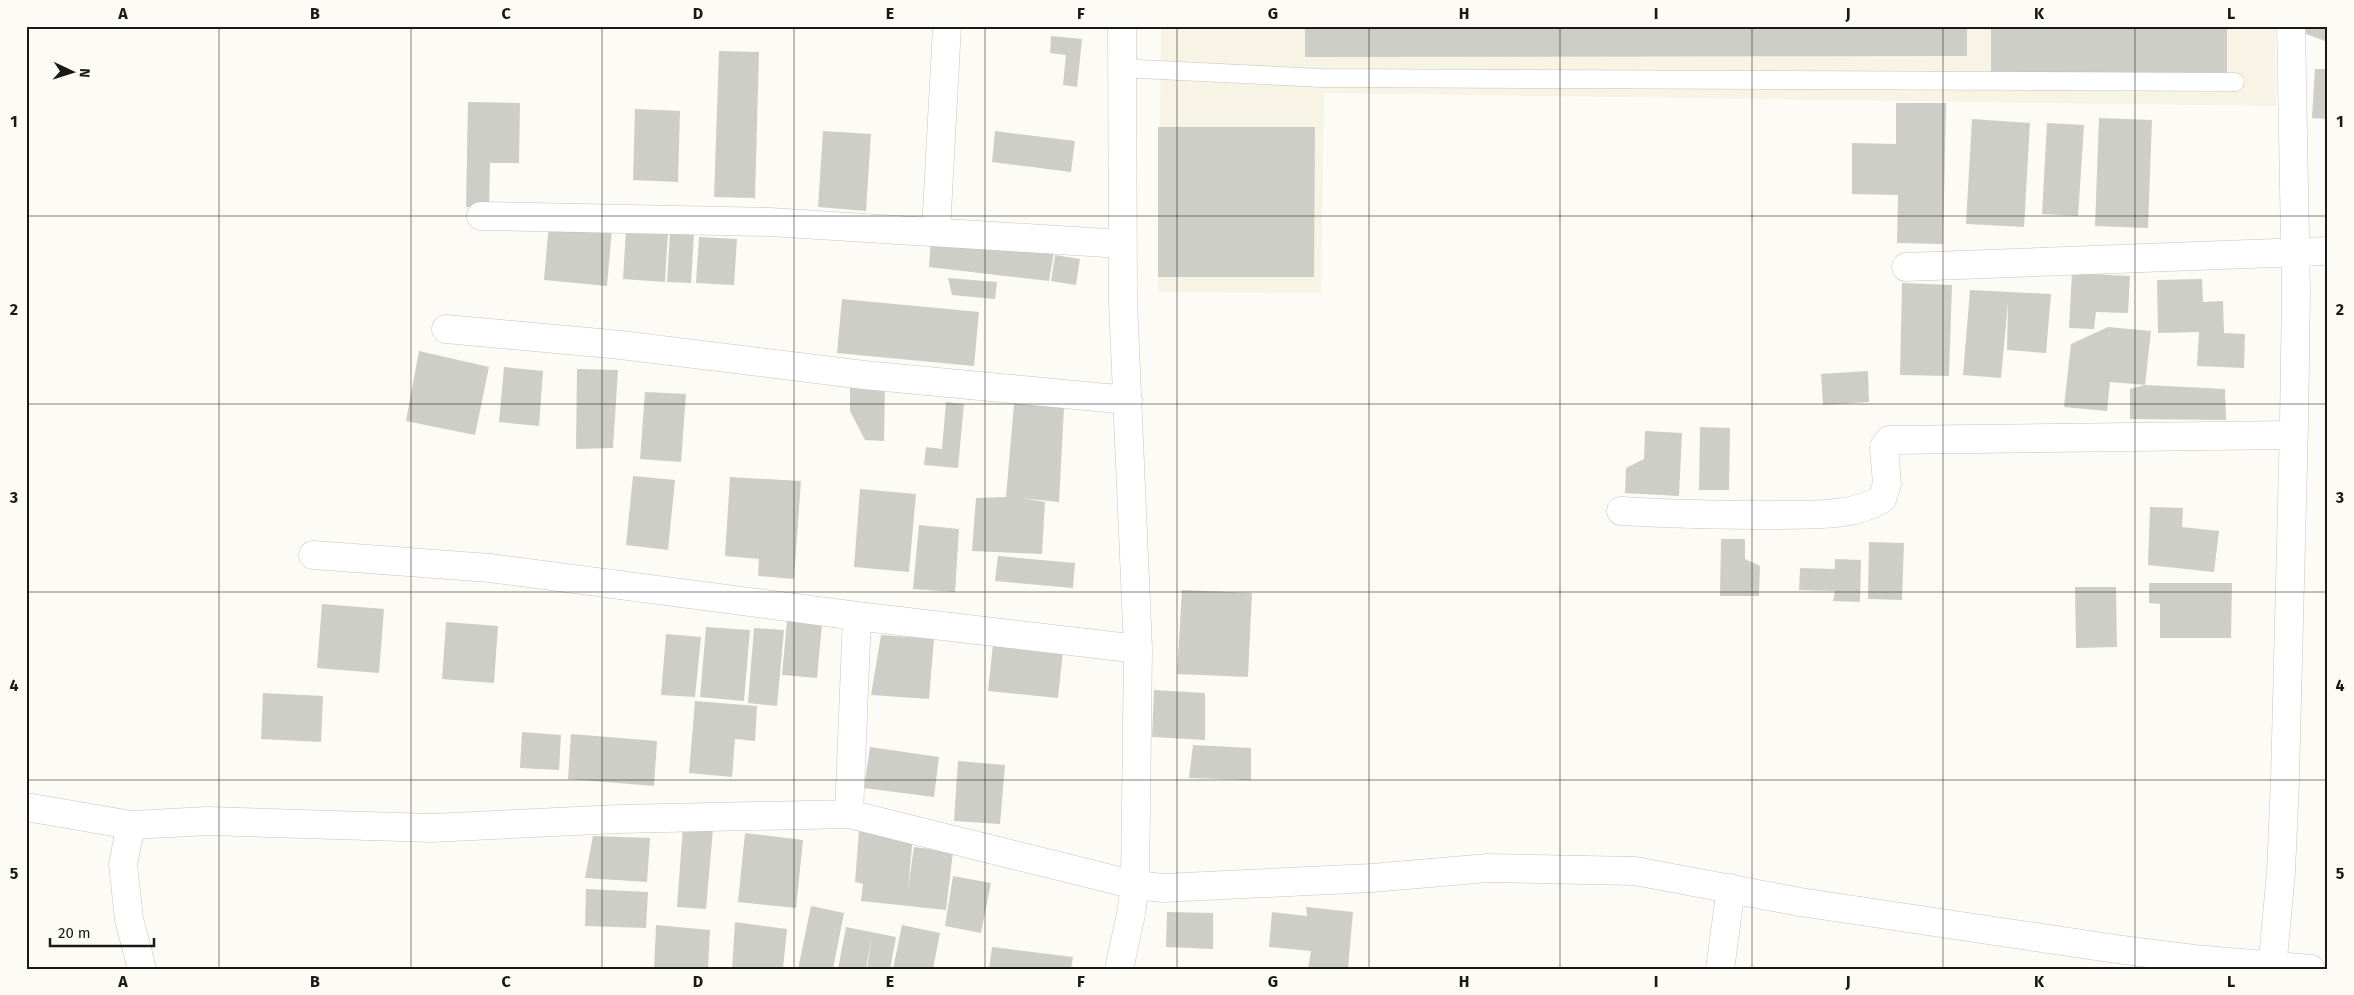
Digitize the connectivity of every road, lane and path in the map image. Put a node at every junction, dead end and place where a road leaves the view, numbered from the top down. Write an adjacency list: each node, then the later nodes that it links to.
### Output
1 (947, 26): 7 (street)
2 (1122, 26): 4 (street)
3 (2291, 26): 10 (street)
4 (1122, 65): 5 (lane); 8 (street)
5 (2235, 82)
6 (482, 216): 7 (street)
7 (936, 231): 8 (street)
8 (1122, 244): 13 (street)
9 (2328, 251): 10 (street)
10 (2294, 254): 11 (street); 14 (street)
11 (1906, 267)
12 (446, 329): 13 (street)
13 (1128, 400): 18 (street)
14 (2293, 435): 15 (street); 24 (street)
15 (1621, 511)
16 (313, 555): 17 (street)
17 (857, 616): 18 (street); 20 (street)
18 (1138, 649): 22 (street)
19 (26, 807): 21 (street)
20 (849, 814): 21 (street); 22 (street)
21 (131, 825): 25 (street)
22 (1135, 885): 23 (street); 26 (street)
23 (1732, 888): 24 (street); 27 (street)
24 (2272, 967): 28 (street)
25 (142, 969)
26 (1119, 969)
27 (1720, 969)
28 (2310, 969)

